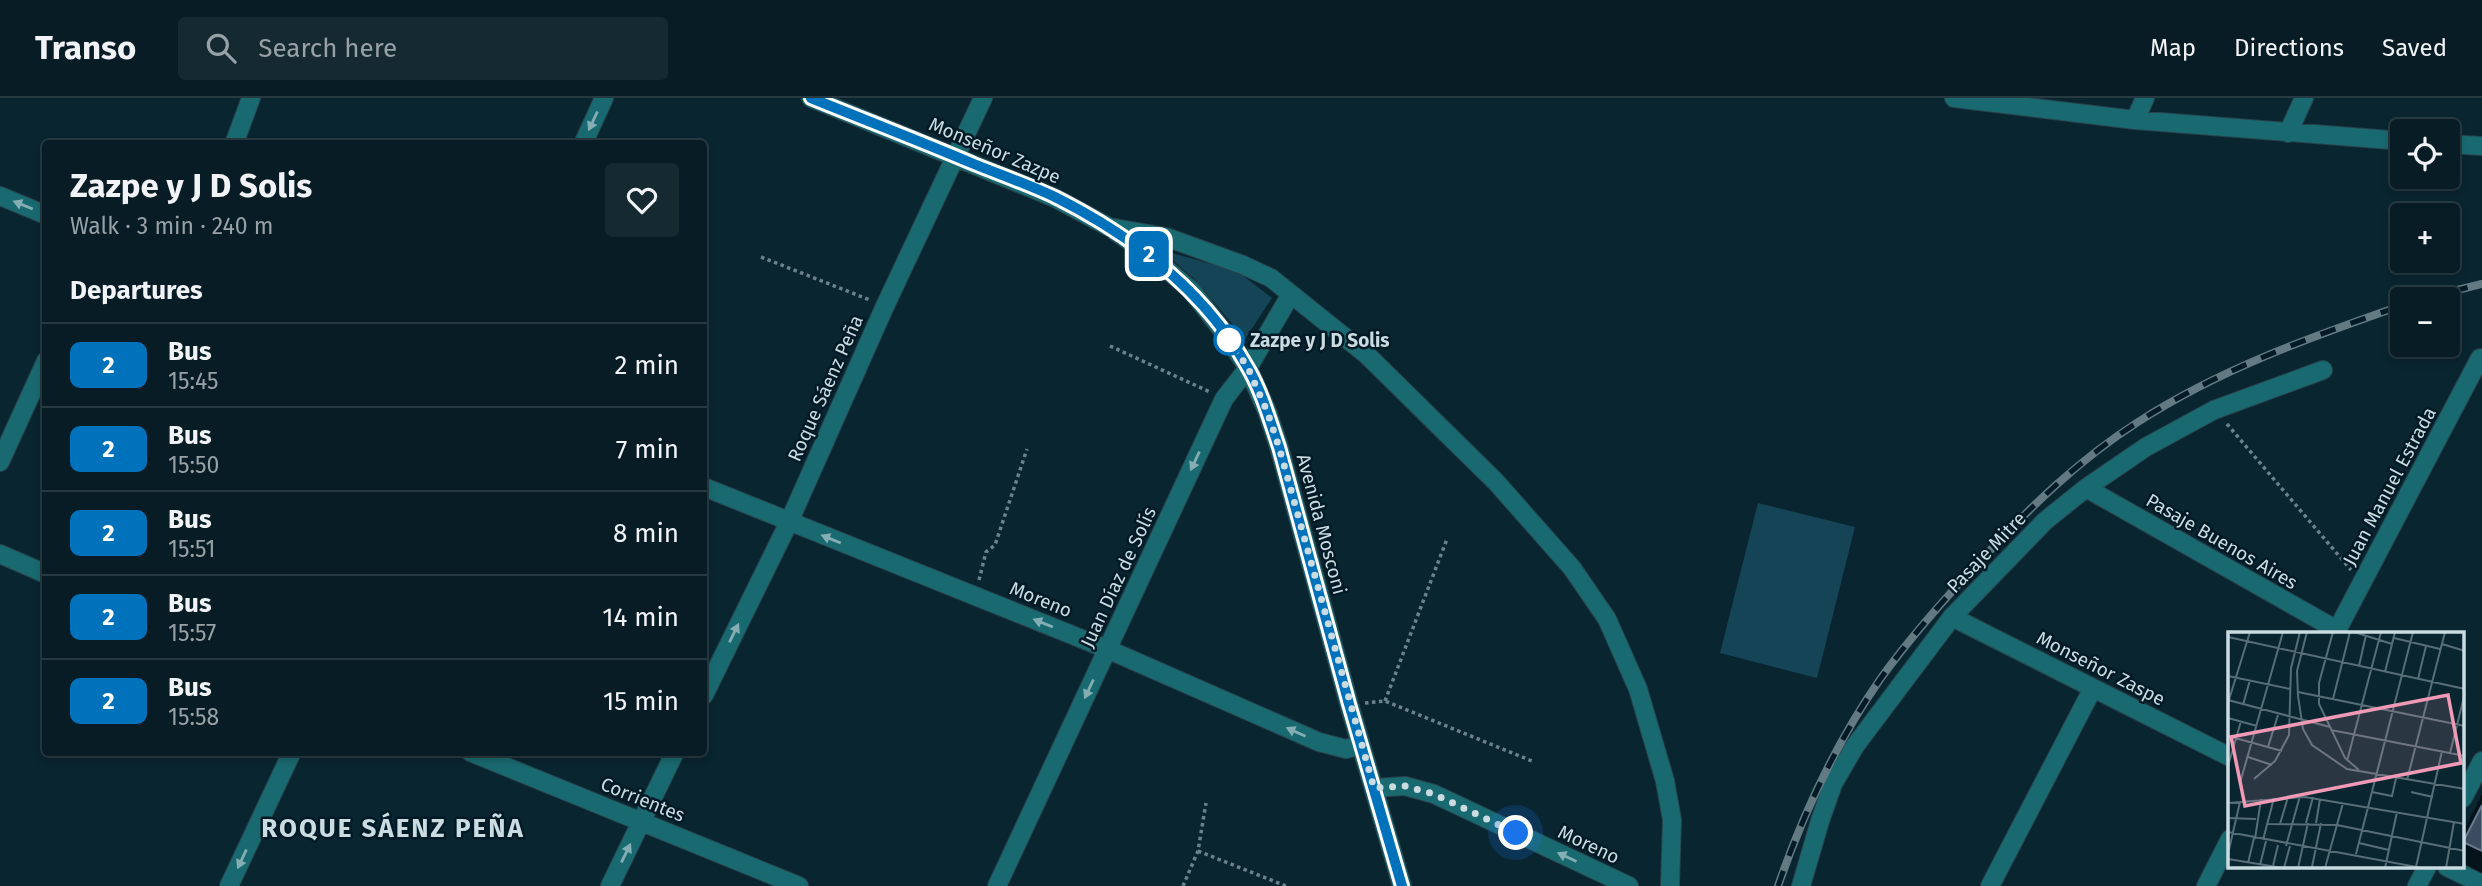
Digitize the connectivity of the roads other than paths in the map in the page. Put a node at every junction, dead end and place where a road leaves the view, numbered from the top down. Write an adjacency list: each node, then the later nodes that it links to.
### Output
1 (251, 98): 11 (street)
2 (604, 98): 12 (street, one-way to 12)
3 (811, 98): 16 (street, Monseñor Zazpe)
4 (983, 98): 16 (street, Roque Sáenz Peña)
5 (1954, 98): 8 (street)
6 (2145, 98): 9 (street)
7 (2304, 98): 10 (street)
8 (1988, 101): 9 (street)
9 (2135, 120): 10 (street)
10 (2288, 133): 13 (street)
11 (235, 140)
12 (585, 140)
13 (2390, 140)
14 (2460, 145): 15 (street)
15 (2482, 146)
16 (956, 156): 19 (street, Monseñor Zazpe); 28 (street, Roque Sáenz Peña)
17 (0, 196): 18 (street, one-way to 17)
18 (42, 213)
19 (1110, 227): 20 (street, Monseñor Zazpe); 22 (street, Avenida Mosconi)
20 (1291, 294): 22 (street, Juan Díaz de Solís); 55 (street, Monseñor Zazpe)
21 (2480, 358): 32 (street, Juan Manuel Estrada)
22 (1248, 368): 33 (street, Juan Díaz de Solís, one-way to 33); 36 (street, Avenida Mosconi)
23 (42, 370): 25 (street)
24 (2323, 370): 27 (street, Pasaje Mitre)
25 (0, 462)
26 (707, 488): 28 (street, Moreno)
27 (2086, 488): 31 (street, Pasaje Mitre); 32 (street, Pasaje Buenos Aires)
28 (789, 522): 33 (street, Moreno, one-way to 28); 35 (street, Roque Sáenz Peña, one-way to 28)
29 (0, 554): 30 (street)
30 (42, 572)
31 (1952, 617): 34 (street, Monseñor Zaspe); 56 (street, Pasaje Mitre)
32 (2336, 632)
33 (1107, 649): 36 (street, Moreno, one-way to 33); 52 (street, Juan Díaz de Solís, one-way to 52)
34 (2093, 688): 40 (street, Monseñor Zaspe); 57 (street)
35 (707, 689)
36 (1361, 745): 42 (street, Avenida Mosconi)
37 (290, 756): 49 (street, one-way to 49)
38 (480, 756): 44 (street, Corrientes)
39 (673, 756): 44 (street)
40 (2228, 756)
41 (2482, 761): 43 (street)
42 (1374, 788): 53 (street, Avenida Mosconi); 54 (street, Moreno, one-way to 42)
43 (2464, 796)
44 (641, 821): 50 (street, one-way to 44); 51 (street, Corrientes)
45 (2228, 843): 58 (street)
46 (2426, 868): 59 (street)
47 (2449, 868): 48 (street)
48 (2482, 884)
49 (229, 886)
50 (610, 886)
51 (799, 886)
52 (997, 886)
53 (1402, 886)
54 (1629, 886)
55 (1670, 886)
56 (1801, 886)
57 (1990, 886)
58 (2206, 886)
59 (2417, 886)

